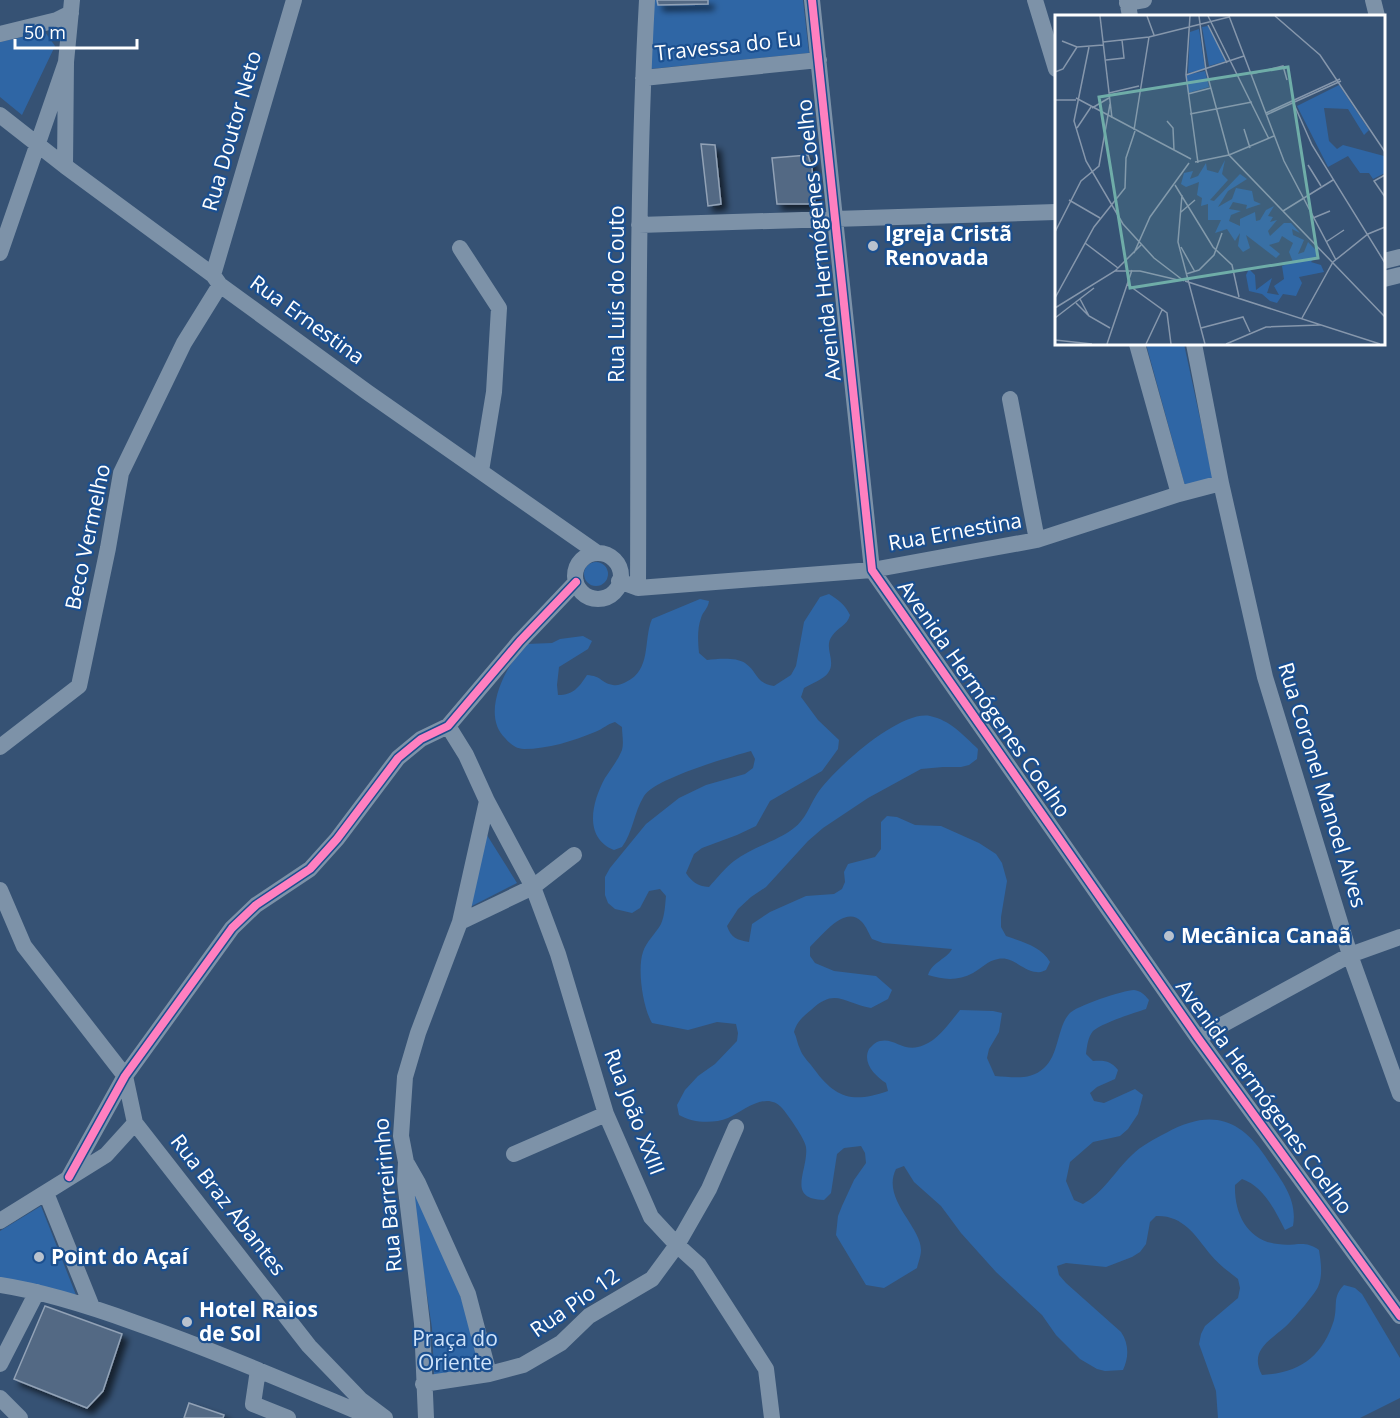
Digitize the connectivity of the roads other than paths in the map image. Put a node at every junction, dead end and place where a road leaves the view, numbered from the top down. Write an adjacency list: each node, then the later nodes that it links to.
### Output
1 (294, 0): 24 (street, Rua Doutor Neto)
2 (647, 0): 13 (street, Rua Luís do Couto)
3 (812, 0): 10 (street, Avenida Hermógenes Coelho)
4 (1035, 0): 9 (street)
5 (1373, 0): 7 (street)
6 (66, 11): 8 (street); 12 (street)
7 (1377, 15)
8 (0, 34)
9 (1052, 35): 11 (street)
10 (819, 60): 13 (street, Travessa do Eu); 18 (street, Avenida Hermógenes Coelho)
11 (1055, 60)
12 (66, 62): 15 (street); 16 (street)
13 (643, 78): 19 (street, Rua Luís do Couto)
14 (0, 115): 15 (street, Rua Ernestina)
15 (38, 143): 16 (street, Rua Ernestina); 21 (street)
16 (65, 166): 24 (street, Rua Ernestina)
17 (1055, 212): 18 (street)
18 (834, 217): 19 (street); 33 (street, Avenida Hermógenes Coelho)
19 (639, 225): 36 (street, Rua Luís do Couto)
20 (460, 248): 28 (street)
21 (0, 253)
22 (1400, 275): 23 (street)
23 (1385, 279)
24 (217, 280): 28 (street, Rua Ernestina); 38 (street, Beco Vermelho)
25 (1137, 345): 30 (street)
26 (1194, 345): 29 (street, Rua Coronel Manoel Alves)
27 (1010, 399): 31 (street)
28 (481, 471): 32 (street, Rua Ernestina)
29 (1221, 483): 30 (street, Rua Ernestina); 45 (street, Rua Coronel Manoel Alves)
30 (1179, 494): 31 (street, Rua Ernestina)
31 (1037, 540): 33 (street, Rua Ernestina)
32 (596, 552): 34 (street); 35 (street)
33 (872, 570): 36 (street, Rua Ernestina); 46 (street, Avenida Hermógenes Coelho)
34 (619, 581): 35 (street); 36 (street, Rua Ernestina)
35 (576, 582): 37 (street)
36 (638, 588)
37 (448, 726): 39 (street, Rua João XXIII); 47 (street)
38 (0, 747)
39 (487, 801): 41 (street, Rua João XXIII); 43 (street, Rua Barreirinho)
40 (574, 855): 41 (street)
41 (532, 887): 43 (street); 49 (street, Rua João XXIII)
42 (0, 890): 47 (street)
43 (460, 922): 53 (street, Rua Barreirinho)
44 (1400, 937): 45 (street)
45 (1350, 955): 46 (street); 48 (street, Rua Coronel Manoel Alves)
46 (1198, 1038): 61 (street, Avenida Hermógenes Coelho)
47 (125, 1076): 50 (street); 54 (street)
48 (1400, 1094)
49 (606, 1114): 52 (street); 57 (street, Rua João XXIII)
50 (135, 1122): 54 (street); 70 (street, Rua Braz Abantes)
51 (736, 1127): 57 (street, Rua Pio 12)
52 (514, 1154)
53 (406, 1162): 64 (street); 65 (street, Rua Barreirinho)
54 (69, 1177): 55 (street)
55 (46, 1193): 56 (street); 60 (street)
56 (0, 1221)
57 (676, 1245): 64 (street, Rua Pio 12); 72 (street, Rua João XXIII)
58 (0, 1284): 59 (street)
59 (37, 1292): 60 (street); 62 (street)
60 (92, 1307): 63 (street)
61 (1400, 1316)
62 (0, 1364)
63 (258, 1370): 68 (street); 69 (street)
64 (489, 1374): 65 (street, Rua Pio 12)
65 (423, 1384): 71 (street, Rua Barreirinho)
66 (0, 1398): 67 (street)
67 (20, 1418)
68 (288, 1418)
69 (373, 1418)
70 (385, 1418)
71 (426, 1418)
72 (772, 1418)

